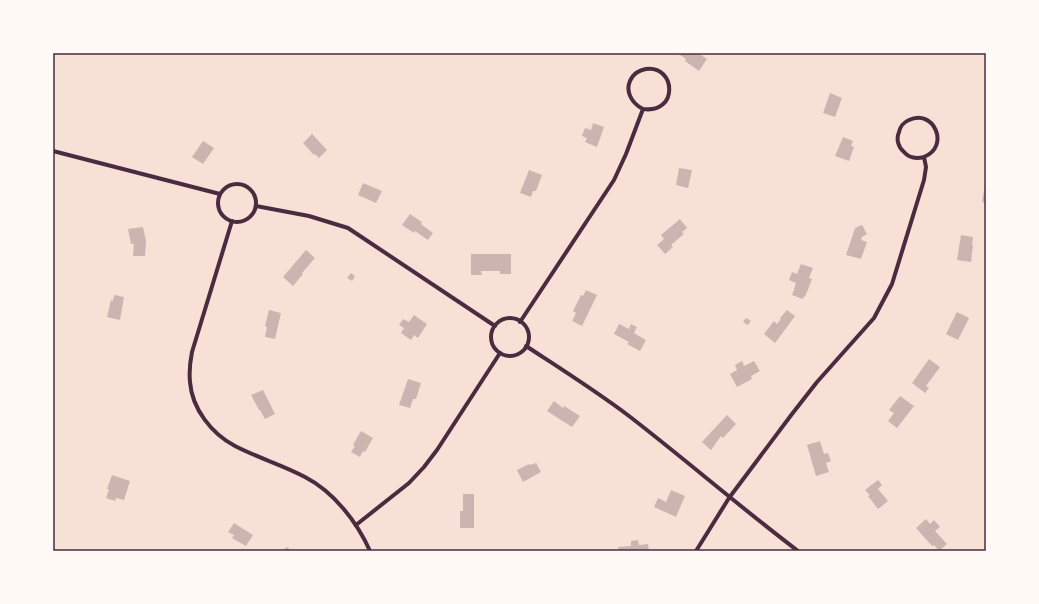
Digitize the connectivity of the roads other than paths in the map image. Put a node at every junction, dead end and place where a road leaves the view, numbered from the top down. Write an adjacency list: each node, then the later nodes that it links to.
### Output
1 (643, 109): 1 (street); 7 (street)
2 (53, 151): 4 (street)
3 (924, 157): 3 (street); 11 (street)
4 (220, 194): 5 (street); 6 (street)
5 (256, 206): 6 (street); 8 (street)
6 (232, 221): 12 (street)
7 (520, 322): 8 (street); 9 (street)
8 (495, 326): 10 (street)
9 (526, 346): 10 (street); 11 (street)
10 (500, 353): 12 (street)
11 (729, 498): 14 (street); 15 (street)
12 (356, 525): 13 (street)
13 (370, 551)
14 (696, 551)
15 (798, 551)

